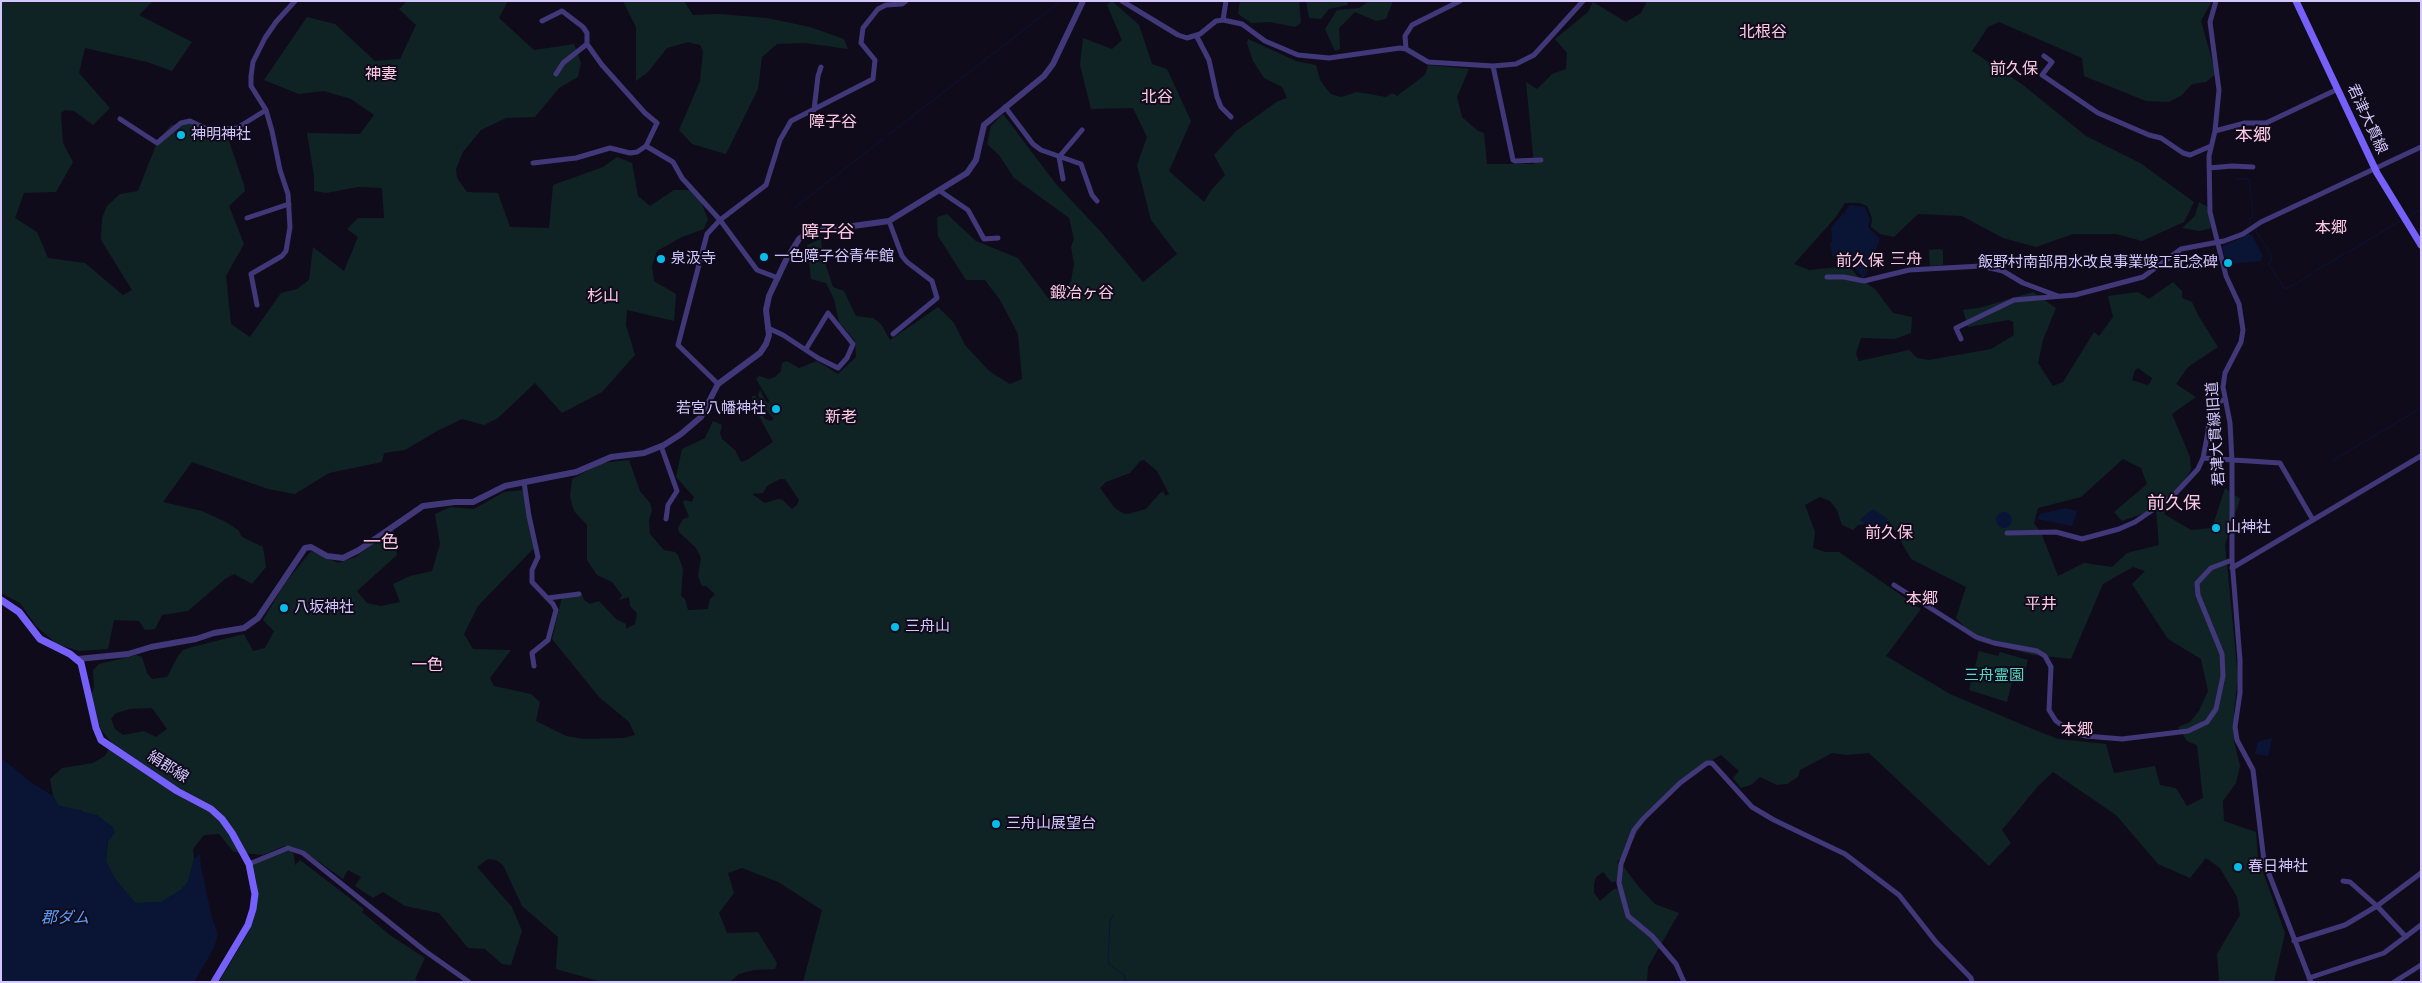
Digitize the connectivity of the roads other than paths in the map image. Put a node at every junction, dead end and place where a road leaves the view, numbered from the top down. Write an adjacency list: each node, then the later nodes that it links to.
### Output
1 (295, 1): 21 (street)
2 (906, 1): 22 (street)
3 (1083, 1): 20 (street)
4 (1122, 1): 12 (street)
5 (1226, 1): 10 (street)
6 (1460, 1): 14 (street)
7 (1583, 1): 16 (street)
8 (2216, 1): 26 (street, 君津大貫線旧道)
9 (2296, 1): 19 (main road, 君津大貫線)
10 (1224, 20): 12 (street); 14 (street)
11 (542, 21): 13 (street)
12 (1196, 35): 23 (street)
13 (587, 44): 18 (street); 27 (street)
14 (1406, 49): 16 (street)
15 (2044, 56): 28 (street)
16 (1494, 66): 31 (street)
17 (821, 67): 22 (street)
18 (556, 74)
19 (2338, 90): 26 (street); 35 (main road, 君津大貫線)
20 (1005, 107): 30 (street); 37 (street)
21 (266, 110): 24 (street); 39 (street)
22 (814, 110): 41 (street)
23 (1230, 117)
24 (120, 118)
25 (1082, 130): 30 (street)
26 (2215, 130): 28 (street, 君津大貫線旧道)
27 (646, 146): 32 (street); 41 (street)
28 (2211, 146): 34 (street, 君津大貫線旧道)
29 (2421, 147): 35 (street)
30 (1059, 157): 36 (street); 38 (street)
31 (1541, 160)
32 (533, 163)
33 (2253, 167): 34 (street)
34 (2209, 168): 44 (street, 君津大貫線旧道)
35 (2375, 168): 44 (street); 45 (main road, 君津大貫線)
36 (1063, 179)
37 (940, 190): 42 (street); 43 (street)
38 (1097, 201)
39 (289, 204): 40 (street); 49 (street)
40 (247, 218)
41 (720, 220): 47 (street); 54 (street)
42 (888, 221): 47 (street); 51 (street)
43 (998, 238)
44 (2217, 243): 48 (street); 55 (street, 君津大貫線旧道)
45 (2421, 245)
46 (1827, 277): 48 (street)
47 (778, 278): 50 (street)
48 (2058, 296): 52 (street)
49 (257, 305)
50 (768, 328): 53 (street); 54 (street)
51 (893, 334)
52 (1961, 339)
53 (806, 349): 53 (street)
54 (718, 384): 56 (street)
55 (2225, 400): 58 (street); 59 (street, 君津大貫線旧道)
56 (661, 446): 60 (street); 61 (street)
57 (2421, 456): 62 (street)
58 (2203, 458): 59 (street); 63 (street)
59 (2232, 462): 62 (street); 64 (street, 君津大貫線旧道)
60 (524, 482): 68 (street); 70 (street)
61 (666, 519)
62 (2313, 520): 65 (street)
63 (2007, 533)
64 (2232, 560): 65 (street, 君津大貫線旧道); 66 (street)
65 (2232, 568): 78 (street, 君津大貫線旧道)
66 (1894, 585)
67 (579, 594): 68 (street)
68 (548, 598): 71 (street)
69 (1, 600): 70 (main road)
70 (78, 659): 72 (main road, 絹郡線)
71 (534, 666)
72 (249, 864): 81 (main road, 絹郡線); 82 (street)
73 (2421, 873): 75 (street)
74 (2343, 881): 75 (street)
75 (2378, 906): 77 (street); 78 (street)
76 (2421, 925): 77 (street)
77 (2406, 937): 80 (street)
78 (2294, 941): 80 (street, 君津大貫線旧道)
79 (2421, 965): 85 (street)
80 (2310, 980)
81 (214, 982)
82 (469, 982)
83 (1684, 982): 84 (street)
84 (1972, 982)
85 (2394, 982)

